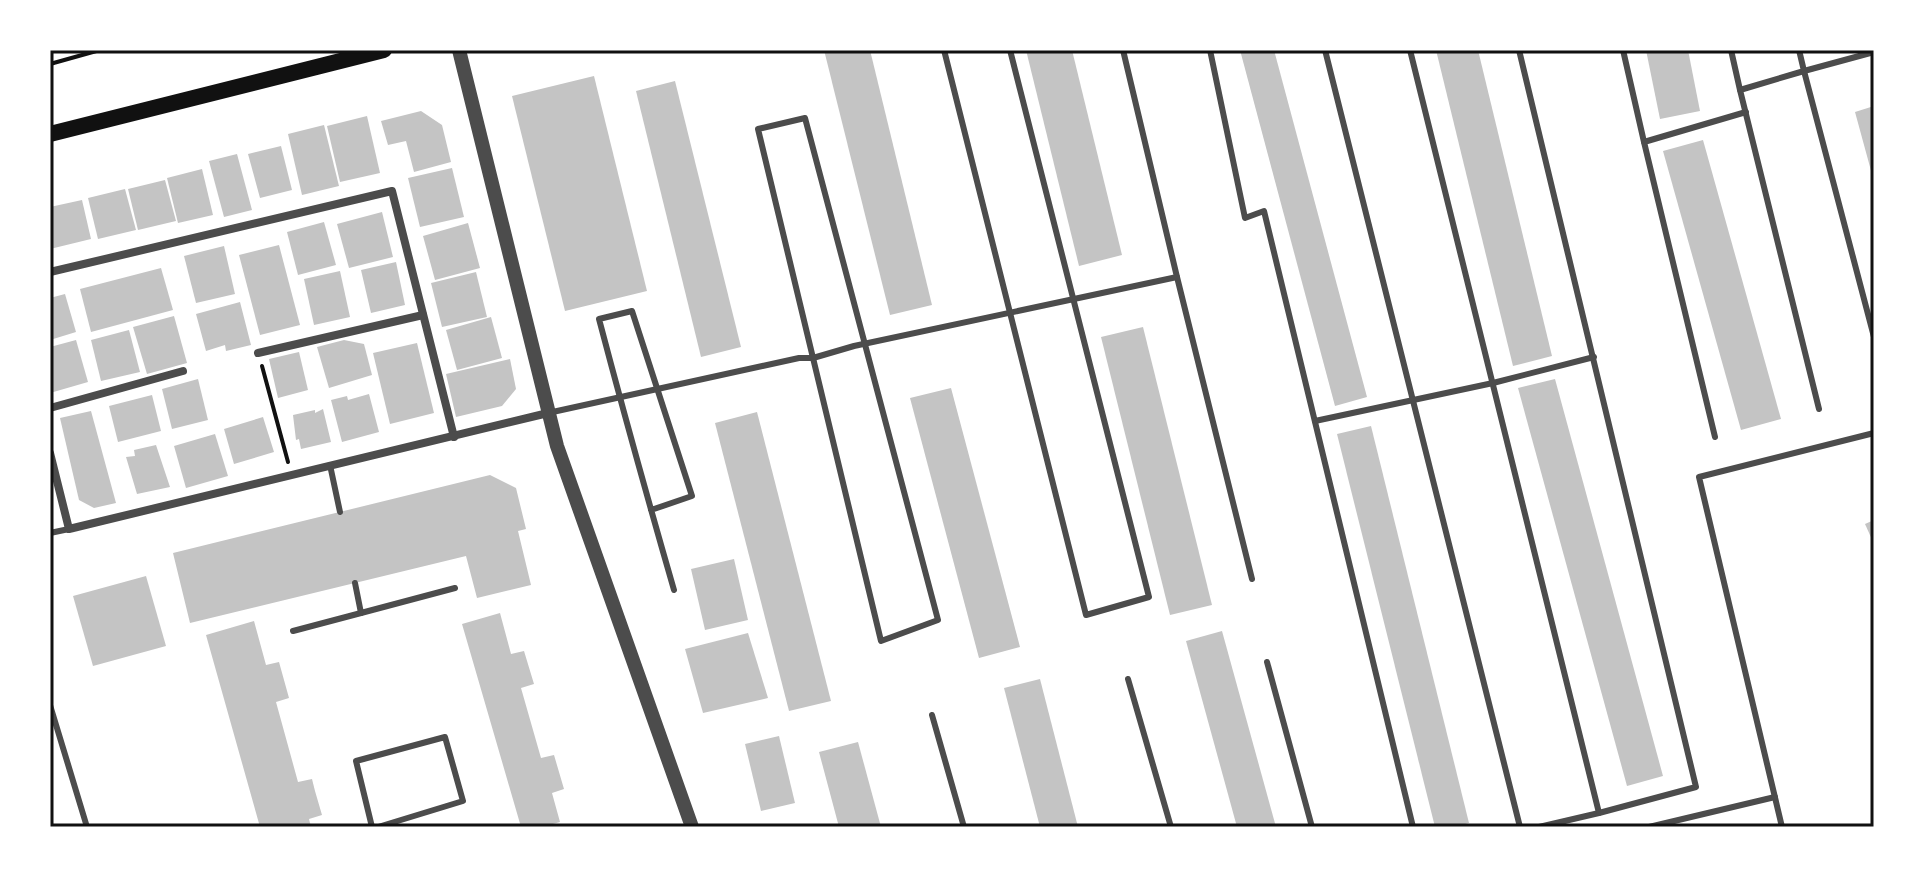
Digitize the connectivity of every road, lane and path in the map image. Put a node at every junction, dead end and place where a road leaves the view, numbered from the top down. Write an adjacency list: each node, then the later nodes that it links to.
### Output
1 (100, 50): 15 (path)
2 (384, 50): 19 (main road)
3 (459, 50): 38 (street)
4 (944, 50): 24 (lane)
5 (1010, 50): 23 (lane)
6 (1123, 50): 22 (lane)
7 (1210, 50): 39 (lane)
8 (1325, 50): 35 (lane)
9 (1410, 50): 32 (lane)
10 (1519, 50): 29 (lane)
11 (1623, 50): 20 (lane)
12 (1731, 50): 17 (lane)
13 (1799, 50): 16 (lane)
14 (1874, 52): 16 (lane)
15 (50, 64)
16 (1804, 71): 17 (lane); 26 (lane)
17 (1740, 90): 18 (lane)
18 (1746, 112): 20 (lane); 37 (lane)
19 (50, 134)
20 (1644, 142): 42 (lane)
21 (50, 272): 25 (street)
22 (1177, 277): 23 (lane); 50 (lane)
23 (1074, 301): 24 (lane); 24 (lane)
24 (1010, 313): 27 (lane)
25 (423, 315): 28 (street); 41 (street)
26 (1874, 337)
27 (865, 345): 30 (lane); 30 (lane); 30 (lane)
28 (258, 353): 45 (path)
29 (1594, 357): 32 (lane); 61 (lane)
30 (813, 358): 33 (lane)
31 (183, 371): 36 (street)
32 (1493, 383): 35 (lane); 61 (lane)
33 (656, 389): 34 (lane); 34 (lane); 46 (lane)
34 (619, 397): 38 (lane); 46 (lane)
35 (1413, 400): 39 (lane); 70 (lane)
36 (50, 408)
37 (1819, 409)
38 (548, 413): 41 (street); 65 (street)
39 (1315, 421): 69 (lane)
40 (1874, 433): 60 (lane)
41 (454, 437): 44 (street)
42 (1715, 437)
43 (50, 453): 48 (street)
44 (330, 465): 45 (street); 47 (lane)
45 (292, 476): 48 (street)
46 (651, 510): 53 (lane)
47 (340, 512)
48 (69, 529): 49 (lane)
49 (50, 533)
50 (1252, 579)
51 (355, 583): 54 (lane)
52 (455, 588): 54 (lane)
53 (674, 590)
54 (361, 613): 55 (lane)
55 (293, 631)
56 (1267, 662): 68 (lane)
57 (1128, 679): 67 (lane)
58 (50, 705): 62 (lane)
59 (932, 715): 66 (lane)
60 (1775, 797): 72 (lane); 73 (lane)
61 (1599, 813): 71 (lane)
62 (87, 827)
63 (372, 827): 64 (lane)
64 (378, 827)
65 (692, 827)
66 (964, 827)
67 (1171, 827)
68 (1312, 827)
69 (1413, 827)
70 (1520, 827)
71 (1539, 827)
72 (1649, 827)
73 (1782, 827)

